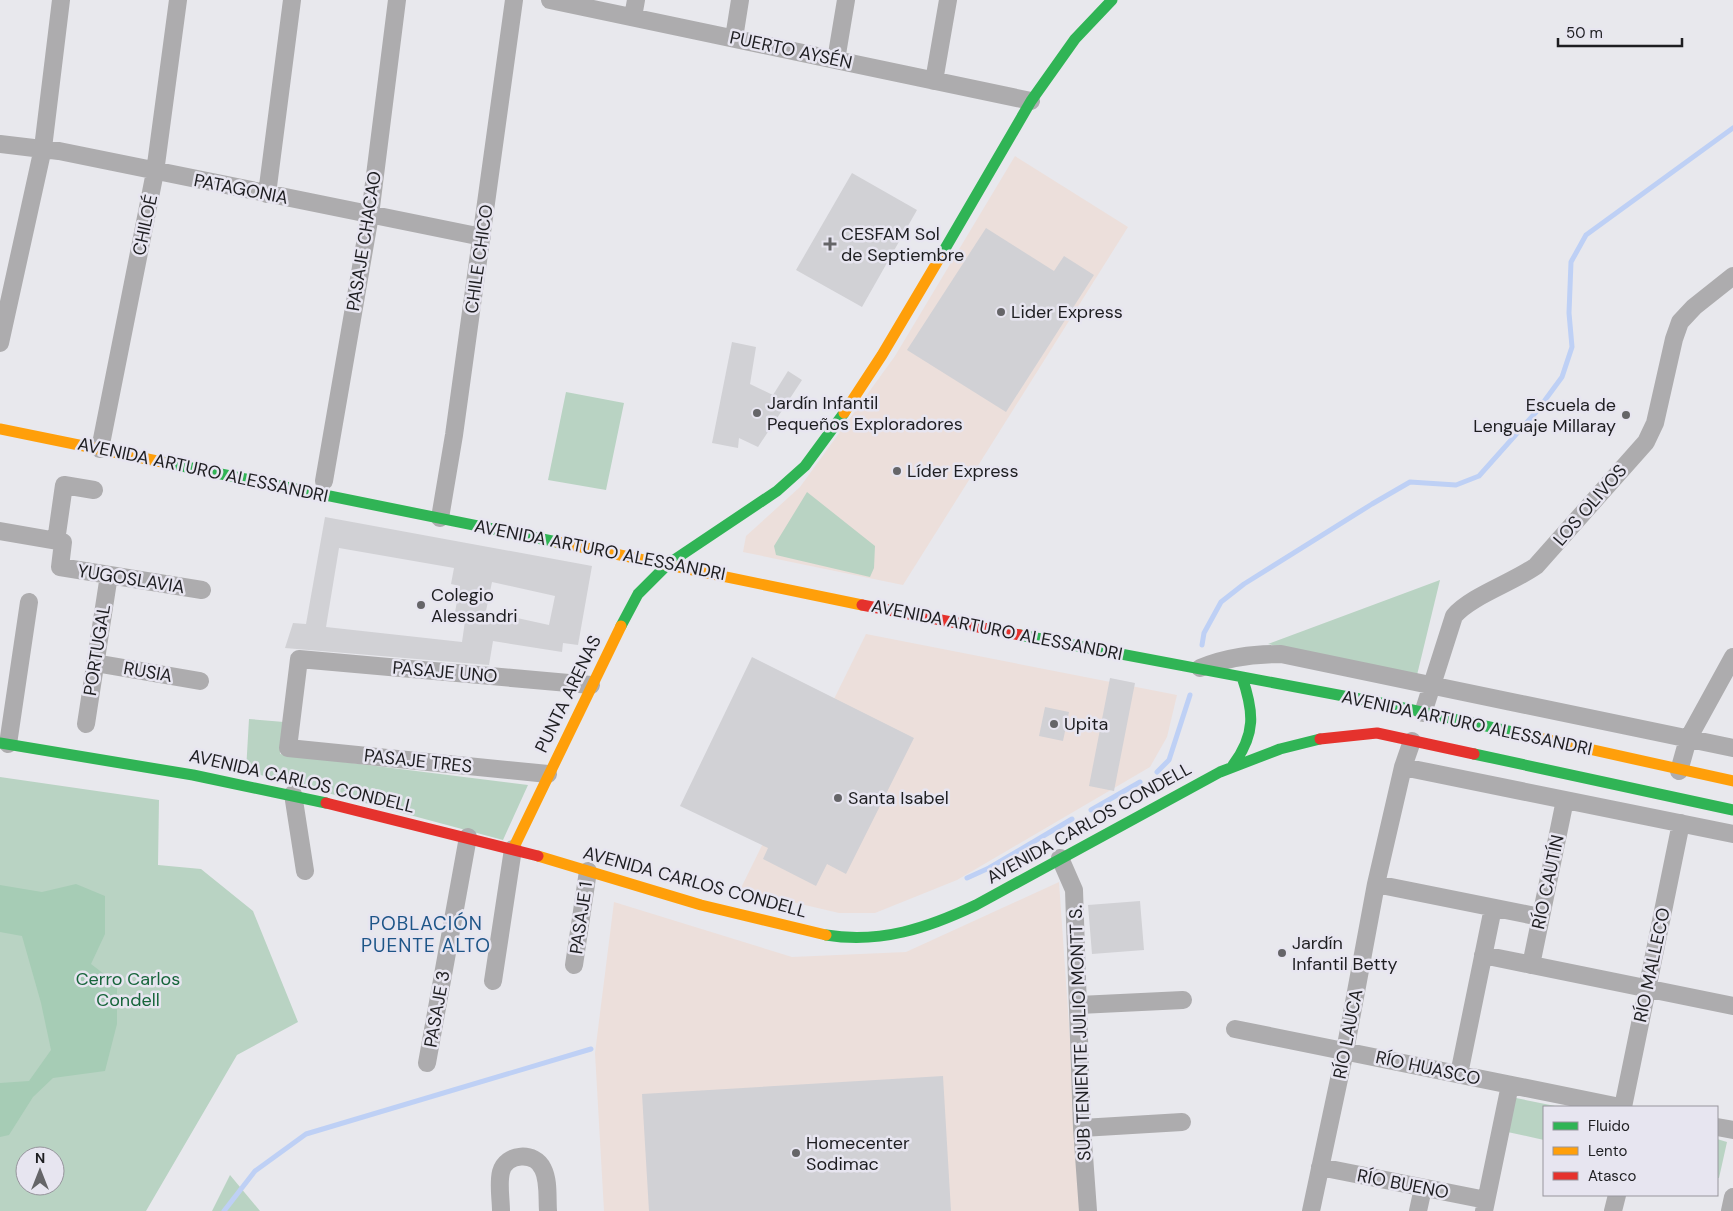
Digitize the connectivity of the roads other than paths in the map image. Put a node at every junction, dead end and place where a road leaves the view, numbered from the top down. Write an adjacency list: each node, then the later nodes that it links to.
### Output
1 (61, 0): 17 (street)
2 (178, 0): 18 (street, CHILOÉ)
3 (292, 0): 19 (street)
4 (397, 0): 20 (street, PASAJE CHACAO)
5 (514, 0): 21 (street, CHILE CHICO)
6 (550, 0): 11 (street, PUERTO AYSÉN)
7 (740, 0): 12 (street)
8 (846, 0): 13 (street)
9 (948, 0): 14 (street)
10 (1112, 0): 15 (main road, PUNTA ARENAS)
11 (634, 9): 12 (street, PUERTO AYSÉN)
12 (734, 38): 13 (street, PUERTO AYSÉN)
13 (836, 60): 14 (street, PUERTO AYSÉN)
14 (934, 81): 15 (street, PUERTO AYSÉN)
15 (1031, 101): 31 (main road, PUNTA ARENAS)
16 (0, 144): 17 (street, PATAGONIA)
17 (43, 148): 18 (street, PATAGONIA); 23 (street)
18 (156, 172): 19 (street, PATAGONIA); 25 (street, CHILOÉ)
19 (267, 194): 20 (street, PATAGONIA)
20 (370, 215): 21 (street, PATAGONIA); 26 (street, PASAJE CHACAO)
21 (482, 237): 28 (street, CHILE CHICO)
22 (1733, 276): 41 (street, LOS OLIVOS)
23 (0, 343)
24 (0, 429): 25 (main road, AVENIDA ARTURO ALESSANDRI)
25 (100, 449): 28 (main road, AVENIDA ARTURO ALESSANDRI)
26 (324, 481)
27 (94, 490): 30 (street)
28 (440, 518): 31 (main road, AVENIDA ARTURO ALESSANDRI)
29 (0, 531): 30 (street)
30 (56, 541): 32 (street, YUGOSLAVIA)
31 (668, 564): 37 (main road, AVENIDA ARTURO ALESSANDRI); 40 (main road, PUNTA ARENAS)
32 (109, 575): 33 (street, YUGOSLAVIA); 36 (street, PORTUGAL)
33 (202, 590)
34 (29, 602): 47 (street)
35 (1733, 657): 45 (street)
36 (95, 663): 39 (street, RUSIA); 43 (street, PORTUGAL)
37 (1200, 668): 38 (main road, AVENIDA ARTURO ALESSANDRI); 41 (street, AVENIDA ARTURO ALESSANDRI)
38 (1242, 677): 42 (main road, AVENIDA ARTURO ALESSANDRI); 50 (main road)
39 (200, 681)
40 (592, 685): 48 (street, PASAJE UNO); 53 (main road, PUNTA ARENAS)
41 (1432, 687): 42 (street, LOS OLIVOS); 45 (street, AVENIDA ARTURO ALESSANDRI)
42 (1423, 713): 44 (main road); 52 (main road, AVENIDA ARTURO ALESSANDRI)
43 (86, 724)
44 (1377, 733): 46 (main road, AVENIDA ARTURO ALESSANDRI); 50 (main road, AVENIDA CARLOS CONDELL)
45 (1688, 739): 49 (street, AVENIDA ARTURO ALESSANDRI); 52 (street)
46 (1412, 741): 51 (street, RÍO LAUCA); 57 (main road, AVENIDA ARTURO ALESSANDRI)
47 (4, 743): 55 (main road, AVENIDA CARLOS CONDELL)
48 (288, 748): 53 (street, PASAJE TRES)
49 (1733, 748)
50 (1233, 765): 62 (main road, AVENIDA CARLOS CONDELL)
51 (1403, 767): 56 (street); 65 (street, RÍO LAUCA)
52 (1679, 771): 54 (main road, AVENIDA ARTURO ALESSANDRI)
53 (548, 774): 61 (main road, PUNTA ARENAS)
54 (1733, 781)
55 (293, 794): 60 (main road, AVENIDA CARLOS CONDELL); 63 (street)
56 (1565, 800): 58 (street); 67 (street, RÍO CAUTÍN)
57 (1733, 810)
58 (1687, 824): 59 (street); 72 (street, RÍO MALLECO)
59 (1733, 834)
60 (468, 837): 61 (main road, AVENIDA CARLOS CONDELL); 78 (street, PASAJE 3)
61 (513, 849): 64 (main road, AVENIDA CARLOS CONDELL); 71 (street)
62 (1060, 858): 64 (main road, AVENIDA CARLOS CONDELL); 74 (street, SUB TENIENTE JULIO MONTT S.)
63 (305, 871)
64 (588, 871): 69 (street, PASAJE 1)
65 (1376, 884): 66 (street); 77 (street, RÍO LAUCA)
66 (1493, 908): 67 (street); 68 (street)
67 (1540, 917): 70 (street, RÍO CAUTÍN)
68 (1483, 955): 70 (street); 79 (street)
69 (574, 965)
70 (1531, 965): 72 (street)
71 (493, 981)
72 (1653, 990): 75 (street); 82 (street, RÍO MALLECO); 83 (street, RÍO MALLECO)
73 (1183, 1000): 74 (street)
74 (1079, 1005): 86 (street, SUB TENIENTE JULIO MONTT S.)
75 (1733, 1006)
76 (1235, 1029): 77 (street, RÍO HUASCO)
77 (1345, 1051): 79 (street, RÍO HUASCO); 88 (street, RÍO LAUCA)
78 (427, 1062)
79 (1459, 1074): 80 (street, RÍO HUASCO)
80 (1510, 1085): 81 (street, RÍO HUASCO); 93 (street)
81 (1617, 1106)
82 (1622, 1106)
83 (1635, 1106)
84 (1182, 1122): 86 (street)
85 (1718, 1127): 87 (street)
86 (1082, 1128): 96 (street, SUB TENIENTE JULIO MONTT S.)
87 (1733, 1130)
88 (1320, 1167): 89 (street, RÍO BUENO); 97 (street, RÍO LAUCA)
89 (1423, 1188): 93 (street, RÍO BUENO); 98 (street)
90 (1605, 1196): 99 (street)
91 (1617, 1196): 100 (street)
92 (1733, 1197): 101 (street)
93 (1485, 1206)
94 (501, 1211): 95 (street)
95 (548, 1211)
96 (1088, 1211)
97 (1311, 1211)
98 (1418, 1211)
99 (1602, 1211)
100 (1614, 1211)
101 (1730, 1211)

